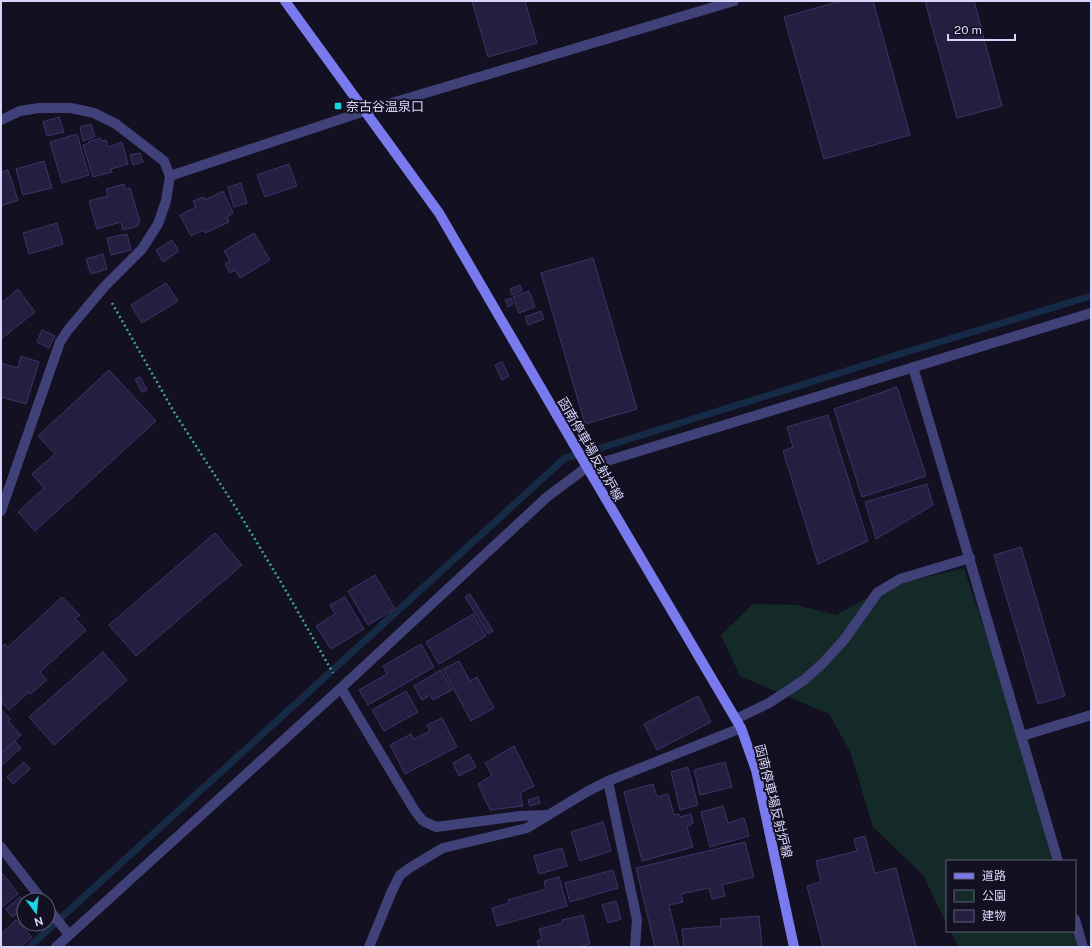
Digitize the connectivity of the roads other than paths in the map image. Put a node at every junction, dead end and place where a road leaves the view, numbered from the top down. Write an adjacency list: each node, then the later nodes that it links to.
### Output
1 (285, 1): 3 (main road, 函南停車場反射炉線)
2 (734, 1): 3 (street)
3 (365, 111): 5 (street); 8 (main road, 函南停車場反射炉線)
4 (1, 120): 5 (street)
5 (170, 176): 9 (street)
6 (1091, 313): 7 (street)
7 (914, 367): 8 (street); 10 (street)
8 (586, 466): 11 (street); 13 (main road, 函南停車場反射炉線)
9 (1, 511)
10 (970, 558): 13 (street); 14 (street)
11 (341, 688): 16 (street); 22 (street)
12 (1091, 715): 14 (street)
13 (739, 723): 15 (street); 26 (main road, 函南停車場反射炉線)
14 (1022, 736): 18 (street)
15 (608, 781): 16 (street); 25 (street)
16 (547, 815): 24 (street)
17 (1, 847): 19 (street)
18 (1058, 860)
19 (36, 892)
20 (56, 918): 22 (street)
21 (1076, 922): 27 (street)
22 (69, 935): 23 (street)
23 (56, 947)
24 (369, 947)
25 (635, 947)
26 (794, 947)
27 (1083, 947)

